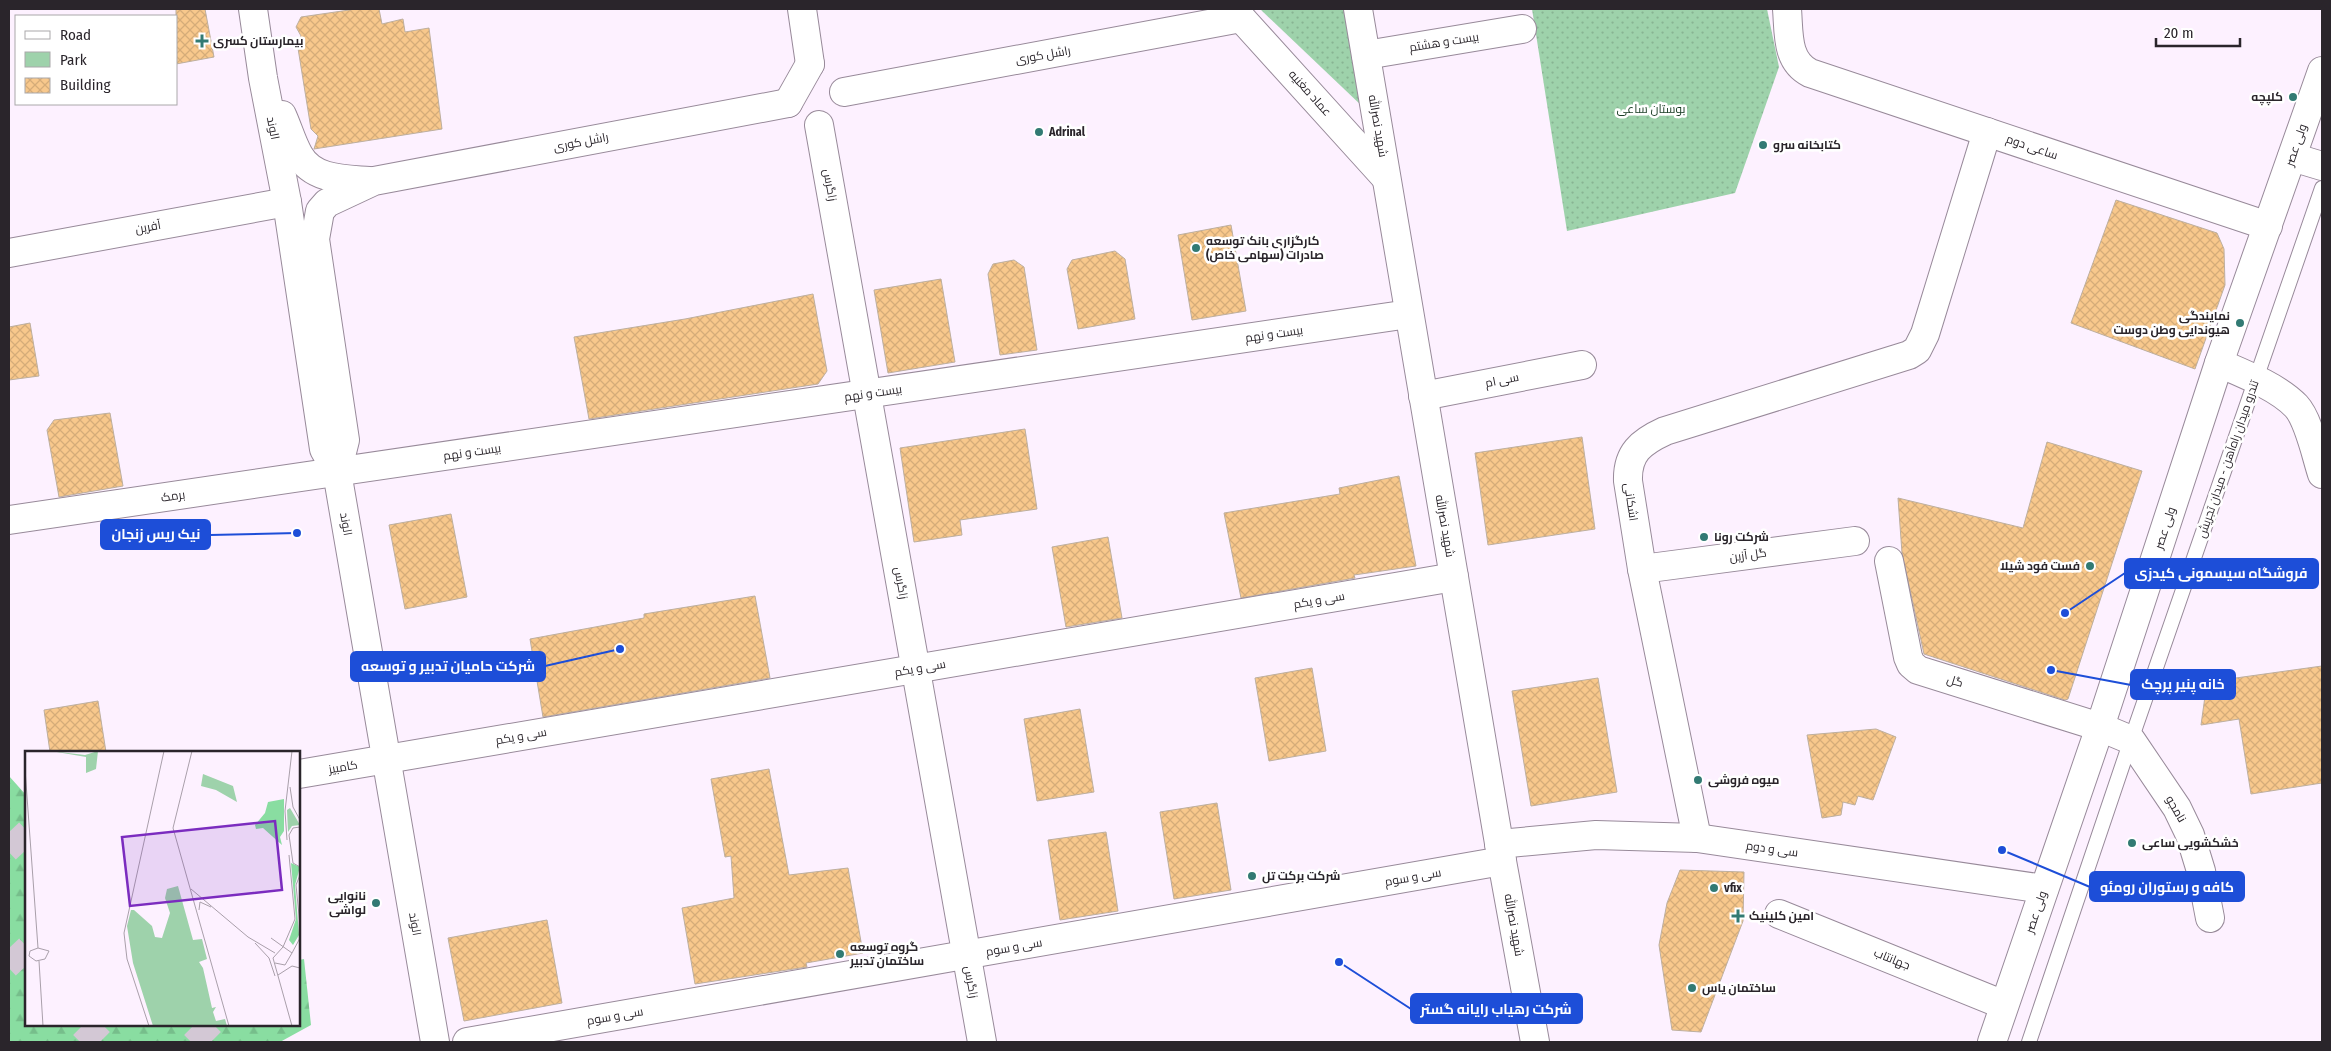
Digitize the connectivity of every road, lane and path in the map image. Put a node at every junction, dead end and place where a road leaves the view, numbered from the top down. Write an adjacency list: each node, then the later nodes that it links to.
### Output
1 (253, 9): 11 (street, الوند)
2 (802, 9): 9 (street)
3 (1358, 9): 8 (street, شهید نصرالله)
4 (1787, 9): 15 (street, ساعی دوم)
5 (1237, 13): 6 (street, راشل کوری); 18 (street, عماد مغنیه)
6 (1187, 18): 12 (street, راشل کوری)
7 (1522, 29): 8 (street, بیست و هشتم)
8 (1366, 55): 18 (street, شهید نصرالله)
9 (810, 64): 12 (street); 13 (street)
10 (2322, 71): 16 (street, ولی عصر)
11 (263, 78): 19 (street); 21 (street, الوند)
12 (844, 92): 14 (street)
13 (788, 103): 14 (street); 19 (street, راشل کوری)
14 (819, 125): 28 (street, زاگرس)
15 (1987, 132): 22 (street, ساعی دوم); 35 (street, اشکانی)
16 (2292, 157): 17 (street); 22 (street, ولی عصر)
17 (2322, 166)
18 (1386, 178): 24 (street, شهید نصرالله)
19 (374, 181): 30 (street)
20 (2322, 188): 27 (lane, تندرو میدان راه‌آهن - میدان تجریش)
21 (287, 202): 23 (street, آفرین); 30 (street, الوند)
22 (2268, 226): 25 (street, ولی عصر)
23 (9, 253)
24 (1409, 314): 28 (street, بیست و نهم); 29 (street, شهید نصرالله)
25 (2219, 363): 27 (street); 38 (street, ولی عصر)
26 (1582, 365): 29 (street, سی ام)
27 (2256, 378): 31 (street); 39 (lane, تندرو میدان راه‌آهن - میدان تجریش)
28 (867, 394): 30 (street, بیست و نهم); 37 (street, زاگرس)
29 (1423, 396): 36 (street, شهید نصرالله)
30 (337, 472): 32 (street, برمک); 40 (street, الوند)
31 (2322, 474)
32 (9, 520)
33 (1855, 541): 35 (street, گل آزین)
34 (1889, 561): 38 (street, گل)
35 (1642, 569): 42 (street, اشکانی)
36 (1454, 577): 37 (street, سی و یکم); 43 (street, شهید نصرالله)
37 (916, 669): 40 (street, سی و یکم); 47 (street, زاگرس)
38 (2100, 727): 39 (street); 44 (street, ولی عصر)
39 (2131, 740): 46 (street, نامجو); 54 (lane, تندرو میدان راه‌آهن - میدان تجریش)
40 (386, 759): 41 (street, کامبیز); 49 (street, الوند)
41 (300, 774)
42 (1697, 838): 43 (street, سی و دوم); 44 (street, سی و دوم)
43 (1501, 853): 47 (street, سی و سوم); 52 (street, شهید نصرالله)
44 (2044, 889): 48 (street, ولی عصر)
45 (1779, 914): 48 (street, جهانتاب)
46 (2210, 918)
47 (966, 955): 50 (street, سی و سوم); 51 (street, زاگرس)
48 (2004, 1005): 53 (street, ولی عصر)
49 (435, 1042)
50 (467, 1042)
51 (982, 1042)
52 (1535, 1042)
53 (1992, 1042)
54 (2029, 1042)

